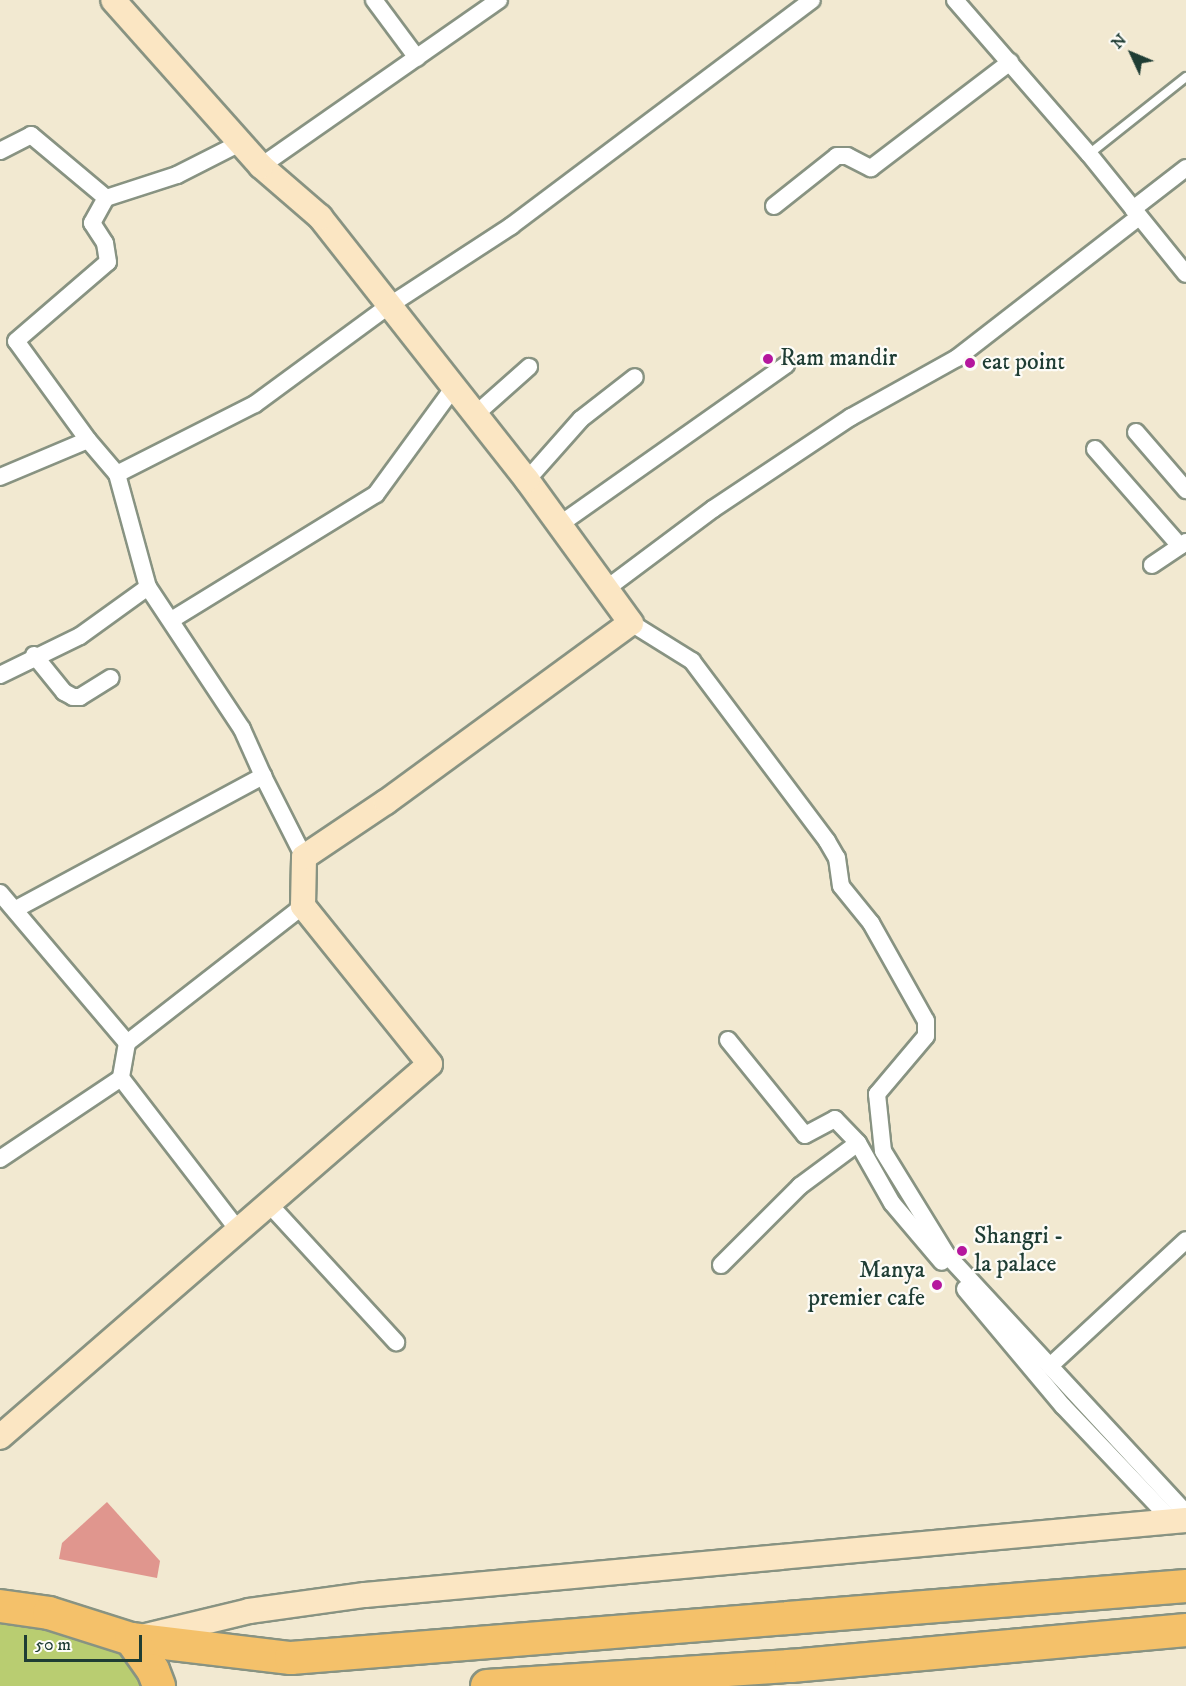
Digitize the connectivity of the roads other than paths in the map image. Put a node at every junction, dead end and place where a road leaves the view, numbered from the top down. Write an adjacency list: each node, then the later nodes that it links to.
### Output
1 (113, 0): 9 (street)
2 (374, 0): 6 (street)
3 (499, 0): 6 (street)
4 (812, 0): 18 (street)
5 (955, 0): 7 (street)
6 (417, 58): 12 (street)
7 (1010, 62): 11 (street); 15 (street)
8 (1186, 77): 11 (lane)
9 (240, 143): 12 (street); 14 (street)
10 (0, 152): 14 (street)
11 (1089, 154): 16 (street)
12 (261, 166): 18 (street)
13 (1186, 168): 16 (street)
14 (106, 198): 25 (street)
15 (774, 206)
16 (1136, 213): 17 (street); 35 (street)
17 (1186, 274)
18 (390, 305): 22 (street); 27 (street)
19 (786, 365): 31 (street)
20 (529, 367): 23 (street)
21 (635, 377): 29 (street)
22 (454, 387): 23 (street); 36 (street)
23 (476, 414): 29 (street)
24 (1137, 432): 30 (street)
25 (88, 440): 27 (street); 28 (street)
26 (1095, 449): 32 (street)
27 (117, 474): 34 (street)
28 (0, 477)
29 (527, 480): 31 (street)
30 (1186, 490)
31 (560, 525): 35 (street)
32 (1183, 544): 33 (street)
33 (1152, 565)
34 (148, 587): 36 (street); 38 (street)
35 (606, 589): 37 (street)
36 (173, 619): 41 (street)
37 (631, 623): 42 (street); 55 (street)
38 (34, 655): 39 (street); 40 (street)
39 (0, 675)
40 (110, 678)
41 (263, 776): 42 (street); 43 (street)
42 (304, 857): 44 (street)
43 (7, 905): 46 (street)
44 (303, 906): 46 (street); 50 (street)
45 (728, 1040): 48 (street)
46 (127, 1043): 47 (street)
47 (121, 1078): 49 (street); 51 (street)
48 (858, 1143): 53 (street); 57 (street)
49 (0, 1159)
50 (269, 1204): 51 (street); 54 (street)
51 (238, 1230): 56 (street)
52 (1186, 1240): 55 (street)
53 (721, 1265)
54 (396, 1342)
55 (1050, 1366): 57 (street)
56 (0, 1437)
57 (1181, 1518): 61 (street)
58 (1186, 1586): 61 (highway)
59 (0, 1606): 61 (highway)
60 (1186, 1630): 63 (highway)
61 (131, 1639): 62 (highway)
62 (159, 1686)
63 (487, 1686)

